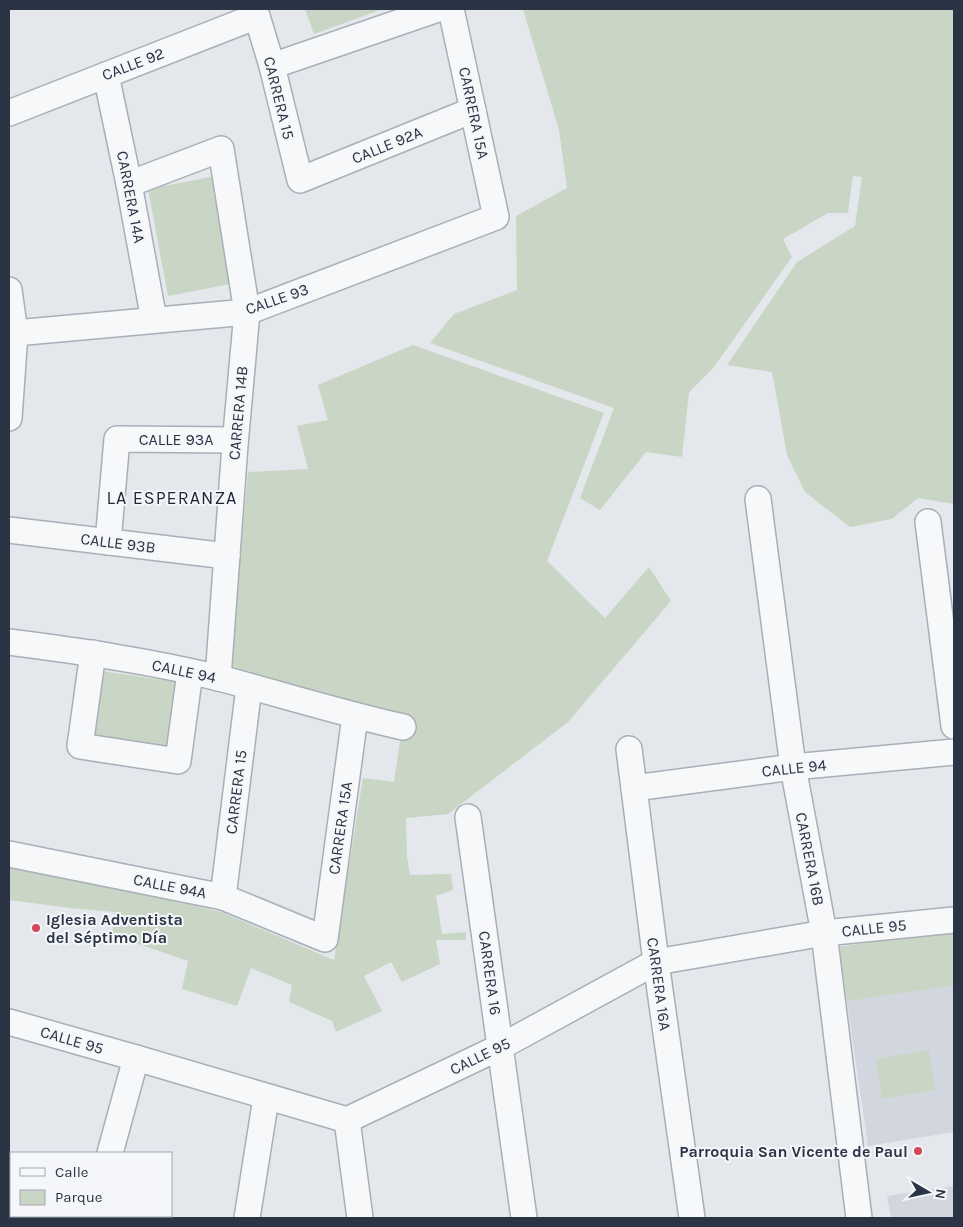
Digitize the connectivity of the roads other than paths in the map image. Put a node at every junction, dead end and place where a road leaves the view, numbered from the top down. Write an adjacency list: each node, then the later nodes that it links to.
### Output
1 (438, 9): 4 (street)
2 (451, 9): 6 (street, CARRERA 15A)
3 (256, 16): 4 (street, CARRERA 15); 5 (street, CALLE 92)
4 (272, 66): 8 (street, CARRERA 15)
5 (106, 75): 7 (street, CALLE 92); 9 (street, CARRERA 14A)
6 (474, 110): 8 (street, CALLE 92A); 10 (street, CARRERA 15A)
7 (9, 112)
8 (300, 180)
9 (129, 184): 12 (street, CARRERA 14B); 13 (street, CARRERA 14A)
10 (496, 217): 12 (street, CALLE 93)
11 (9, 290): 14 (street)
12 (247, 312): 13 (street, CALLE 93); 16 (street, CARRERA 14B)
13 (154, 320): 14 (street, CALLE 93)
14 (16, 333): 15 (street)
15 (9, 418)
16 (235, 440): 20 (street, CALLE 93A); 21 (street, CARRERA 14B)
17 (758, 499): 32 (street, CARRERA 16B)
18 (928, 522): 28 (street)
19 (9, 530): 20 (street, CALLE 93B)
20 (108, 542): 21 (street, CALLE 93B)
21 (227, 556): 25 (street, CARRERA 14B)
22 (9, 642): 23 (street, CALLE 94)
23 (93, 652): 24 (street, CALLE 94); 24 (street)
24 (190, 672): 25 (street, CALLE 94)
25 (218, 678): 26 (street, CALLE 94)
26 (249, 687): 27 (street, CALLE 94); 36 (street, CARRERA 15)
27 (355, 716): 29 (street, CALLE 94); 39 (street, CARRERA 15A)
28 (954, 726)
29 (403, 727)
30 (629, 749): 33 (street, CARRERA 16A)
31 (954, 752): 32 (street, CALLE 94)
32 (793, 768): 33 (street, CALLE 94); 38 (street, CARRERA 16B)
33 (634, 788): 40 (street, CARRERA 16A)
34 (468, 817): 42 (street, CARRERA 16)
35 (9, 854): 36 (street, CALLE 94A)
36 (223, 897): 39 (street, CALLE 94A)
37 (954, 920): 38 (street, CALLE 95)
38 (824, 934): 40 (street, CALLE 95); 51 (street, CARRERA 16B)
39 (325, 939)
40 (656, 962): 42 (street, CALLE 95); 50 (street, CARRERA 16A)
41 (9, 1022): 43 (street, CALLE 95)
42 (500, 1047): 45 (street, CALLE 95); 49 (street, CARRERA 16)
43 (136, 1058): 44 (street, CALLE 95); 46 (street)
44 (266, 1098): 45 (street, CALLE 95); 47 (street)
45 (347, 1120): 48 (street)
46 (110, 1152)
47 (247, 1218)
48 (360, 1218)
49 (524, 1218)
50 (692, 1218)
51 (859, 1218)

